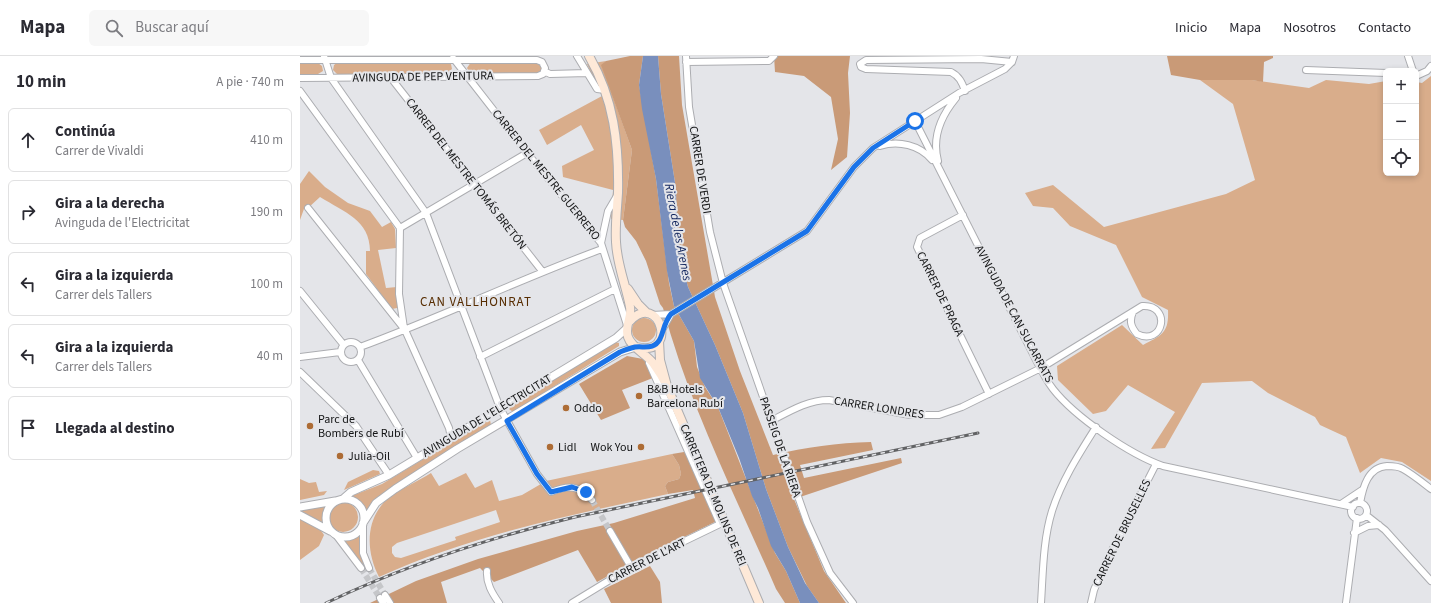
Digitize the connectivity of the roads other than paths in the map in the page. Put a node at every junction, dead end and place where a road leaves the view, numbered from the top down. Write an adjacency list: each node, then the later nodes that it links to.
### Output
1 (577, 56): 17 (street)
2 (589, 56): 24 (main road)
3 (1408, 56): 13 (street)
4 (325, 58): 5 (street, AVINGUDA DE PEP VENTURA); 11 (street, AVINGUDA DE PEP VENTURA); 22 (street)
5 (453, 58): 6 (street, AVINGUDA DE PEP VENTURA); 20 (street, CARRER DEL MESTRE GUERRERO)
6 (515, 58): 15 (street, AVINGUDA DE PEP VENTURA)
7 (772, 58): 9 (street)
8 (914, 58): 10 (street); 16 (street); 16 (street)
9 (686, 59): 40 (street, CARRER DE VERDI)
10 (1013, 59): 26 (street)
11 (300, 60)
12 (1431, 66): 19 (street)
13 (1412, 68)
14 (1306, 70): 18 (street)
15 (544, 71): 17 (street, AVINGUDA DE PEP VENTURA); 20 (street, AVINGUDA DE PEP VENTURA)
16 (924, 72): 26 (street)
17 (586, 73): 24 (street)
18 (1383, 73)
19 (1419, 75)
20 (468, 76): 23 (street, AVINGUDA DE PEP VENTURA); 29 (street, CARRER DEL MESTRE GUERRERO)
21 (300, 78): 22 (street, AVINGUDA DE PEP VENTURA)
22 (331, 78): 23 (street, AVINGUDA DE PEP VENTURA); 34 (street)
23 (391, 78): 31 (street, CARRER DEL MESTRE TOMÁS BRETÓN)
24 (606, 90): 32 (main road)
25 (300, 91): 36 (street)
26 (962, 92): 27 (street); 30 (street, AVINGUDA DE CAN SUCARRATS)
27 (915, 121): 28 (street); 30 (street, AVINGUDA DE CAN SUCARRATS)
28 (873, 148): 30 (street, AVINGUDA DE CAN SUCARRATS); 40 (street)
29 (527, 153): 31 (street); 37 (street, CARRER DEL MESTRE GUERRERO)
30 (940, 170): 35 (street, AVINGUDA DE CAN SUCARRATS)
31 (474, 185): 34 (street); 38 (street, CARRER DEL MESTRE TOMÁS BRETÓN)
32 (618, 194): 37 (street); 39 (main road)
33 (308, 208): 48 (street)
34 (426, 213): 36 (street); 43 (street)
35 (962, 215): 58 (street, AVINGUDA DE CAN SUCARRATS); 61 (street, CARRER DE PRAGA)
36 (400, 228): 48 (street)
37 (602, 246): 38 (street); 41 (street, CARRER DEL MESTRE GUERRERO)
38 (542, 271): 43 (street)
39 (624, 282): 45 (main road); 47 (main road)
40 (723, 283): 46 (street); 64 (street, PASSEIG DE LA RIERA)
41 (615, 289): 47 (street, CARRER DEL MESTRE GUERRERO); 56 (street)
42 (300, 291): 51 (street)
43 (462, 306): 48 (street); 56 (street)
44 (1133, 312): 44 (street); 58 (street, CARRER LONDRES)
45 (650, 314): 46 (street); 47 (main road); 49 (main road)
46 (671, 314): 49 (street)
47 (628, 325): 53 (main road, CARRETERA DE MOLINS DE REI); 62 (street, AVINGUDA DE L'ELECTRICITAT)
48 (405, 330): 52 (street); 66 (street)
49 (662, 330): 50 (main road, CARRETERA DE MOLINS DE REI)
50 (659, 341): 53 (main road); 60 (main road, CARRETERA DE MOLINS DE REI)
51 (343, 344): 52 (street); 54 (street)
52 (360, 347): 57 (street)
53 (639, 350): 60 (main road, CARRETERA DE MOLINS DE REI); 63 (street, AVINGUDA DE L'ELECTRICITAT); 83 (street, CARRETERA DE MOLINS DE REI)
54 (340, 352): 55 (street); 57 (street)
55 (300, 357)
56 (480, 357): 62 (street)
57 (358, 360): 67 (street)
58 (1041, 368): 61 (street, CARRER LONDRES); 65 (street, AVINGUDA DE CAN SUCARRATS)
59 (300, 372): 69 (street)
60 (667, 386): 83 (main road, CARRETERA DE MOLINS DE REI)
61 (989, 394): 64 (street, CARRER LONDRES)
62 (500, 408): 63 (street); 66 (street, AVINGUDA DE L'ELECTRICITAT)
63 (507, 421): 73 (street); 82 (street, AVINGUDA DE L'ELECTRICITAT)
64 (771, 421): 99 (street, PASSEIG DE LA RIERA)
65 (1096, 427): 68 (street, AVINGUDA DE CAN SUCARRATS); 93 (street)
66 (451, 438): 67 (street, AVINGUDA DE L'ELECTRICITAT)
67 (417, 458): 69 (street, AVINGUDA DE L'ELECTRICITAT)
68 (1156, 464): 76 (street, AVINGUDA DE CAN SUCARRATS); 102 (street, CARRER DE BRUSEL·LES)
69 (389, 475): 72 (street, AVINGUDA DE L'ELECTRICITAT)
70 (1431, 489): 71 (street)
71 (1362, 490): 75 (street); 76 (street)
72 (343, 498): 74 (street); 82 (street)
73 (592, 500)
74 (336, 501): 78 (street); 86 (street)
75 (1360, 503): 77 (street); 80 (street)
76 (1341, 504): 77 (street, AVINGUDA DE CAN SUCARRATS)
77 (1353, 506): 81 (street)
78 (300, 507)
79 (300, 515): 86 (street)
80 (1366, 515): 81 (street); 84 (street)
81 (1357, 518): 87 (street)
82 (363, 524): 86 (street); 90 (street)
83 (722, 524): 88 (street, CARRER DE L'ART); 98 (main road, CARRETERA DE MOLINS DE REI)
84 (1379, 525): 87 (street); 92 (street)
85 (610, 531): 88 (street)
86 (333, 533): 89 (street)
87 (1354, 533): 103 (street)
88 (631, 567): 97 (street, CARRER DE L'ART)
89 (361, 568)
90 (368, 568)
91 (487, 571): 96 (street)
92 (1431, 581)
93 (1042, 592): 100 (street); 101 (street)
94 (383, 599): 95 (street)
95 (390, 603)
96 (499, 603)
97 (572, 603)
98 (759, 603)
99 (853, 603)
100 (1038, 603)
101 (1041, 603)
102 (1091, 603)
103 (1346, 603)

